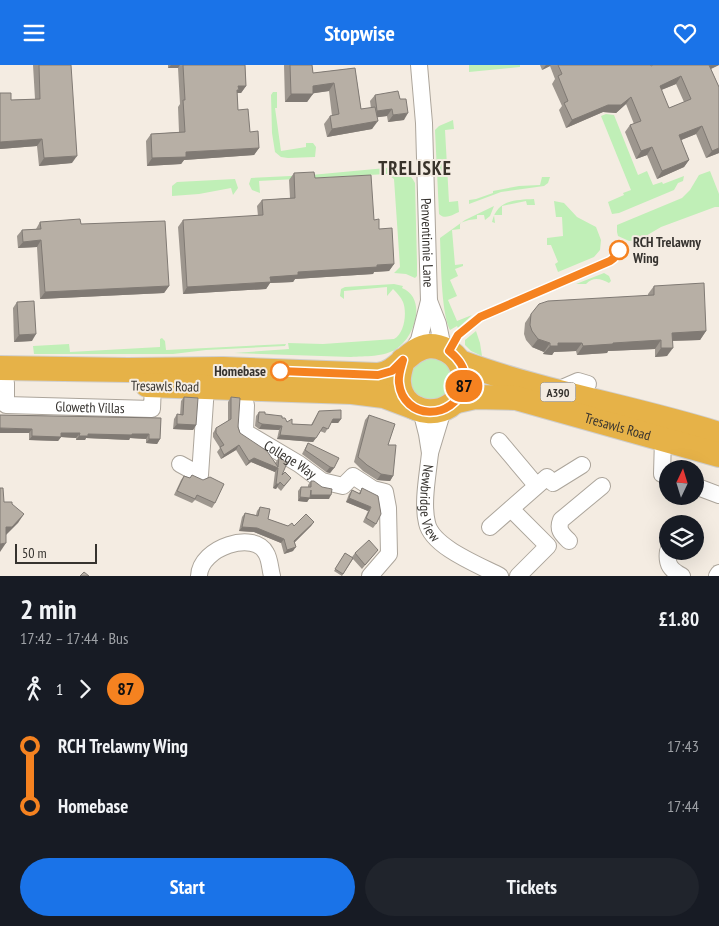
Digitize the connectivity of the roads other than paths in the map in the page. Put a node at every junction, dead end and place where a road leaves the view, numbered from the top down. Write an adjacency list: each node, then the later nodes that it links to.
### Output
1 (419, 65): 2 (street, Penventinnie Lane)
2 (429, 301): 3 (street, Penventinnie Lane); 4 (street, Penventinnie Lane)
3 (452, 355): 4 (highway, A390); 8 (highway, Tresawls Road / A390); 10 (highway)
4 (407, 357): 7 (highway, Tresawls Road / A390); 10 (highway)
5 (588, 384): 8 (street)
6 (206, 387): 7 (highway, Tresawls Road / A390); 10 (highway, Tresawls Road / A390); 16 (street)
7 (2, 389)
8 (555, 391): 11 (highway, Tresawls Road / A390)
9 (246, 405): 29 (street, College Way)
10 (434, 408): 12 (highway, Tresawls Road / A390); 30 (street, Newbridge View)
11 (719, 434)
12 (663, 439): 14 (highway, Tresawls Road / A390); 15 (street)
13 (498, 441): 18 (street)
14 (719, 455)
15 (662, 460)
16 (180, 464)
17 (582, 465): 18 (street)
18 (536, 485): 22 (street)
19 (602, 486): 24 (street)
20 (704, 489): 21 (street)
21 (719, 495)
22 (511, 509): 23 (street); 24 (street)
23 (490, 527)
24 (548, 546): 31 (street)
25 (668, 560): 32 (street)
26 (719, 573): 33 (street)
27 (200, 576): 28 (street)
28 (272, 576)
29 (370, 576)
30 (500, 576)
31 (518, 576)
32 (682, 576)
33 (717, 576)

